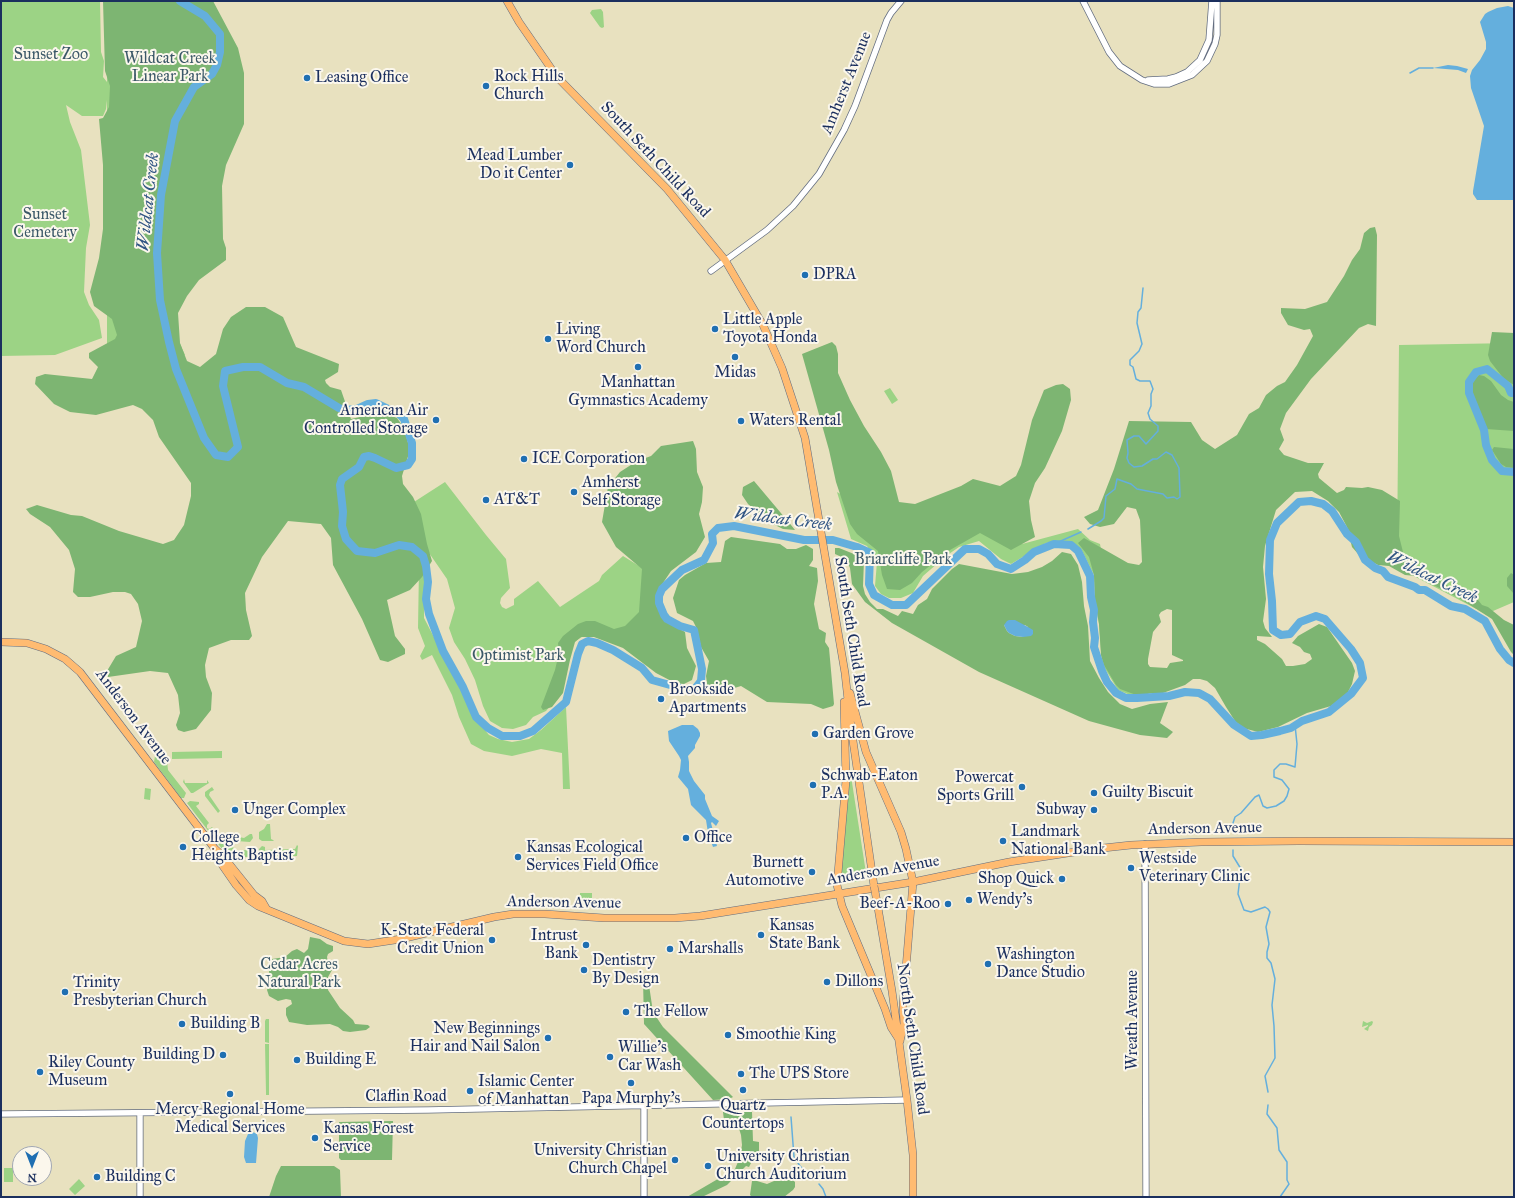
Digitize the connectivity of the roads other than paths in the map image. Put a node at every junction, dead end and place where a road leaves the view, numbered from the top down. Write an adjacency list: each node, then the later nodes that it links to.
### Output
1 (508, 1): 7 (main road, South Seth Child Road)
2 (901, 1): 7 (street, Amherst Avenue)
3 (1083, 1): 6 (street)
4 (1212, 1): 6 (street)
5 (1217, 1): 6 (street)
6 (1146, 81)
7 (725, 260): 8 (street, Amherst Avenue); 10 (main road, South Seth Child Road)
8 (711, 271)
9 (1, 642): 15 (main road, Anderson Avenue)
10 (845, 673): 13 (main road); 14 (main road, South Seth Child Road); 15 (main road)
11 (1514, 842): 12 (main road, Anderson Avenue)
12 (1145, 844): 13 (main road, Anderson Avenue); 24 (street, Wreath Avenue)
13 (913, 882): 15 (main road, Anderson Avenue); 16 (main road)
14 (874, 886): 16 (main road, North Seth Child Road, bridge)
15 (839, 893): 16 (main road)
16 (900, 1041): 17 (main road, North Seth Child Road)
17 (907, 1100): 18 (street, Claflin Road); 23 (main road, North Seth Child Road)
18 (644, 1106): 19 (street, Claflin Road); 22 (street)
19 (140, 1113): 20 (street, Claflin Road); 21 (street)
20 (1, 1114)
21 (140, 1197)
22 (644, 1197)
23 (913, 1197)
24 (1146, 1197)

